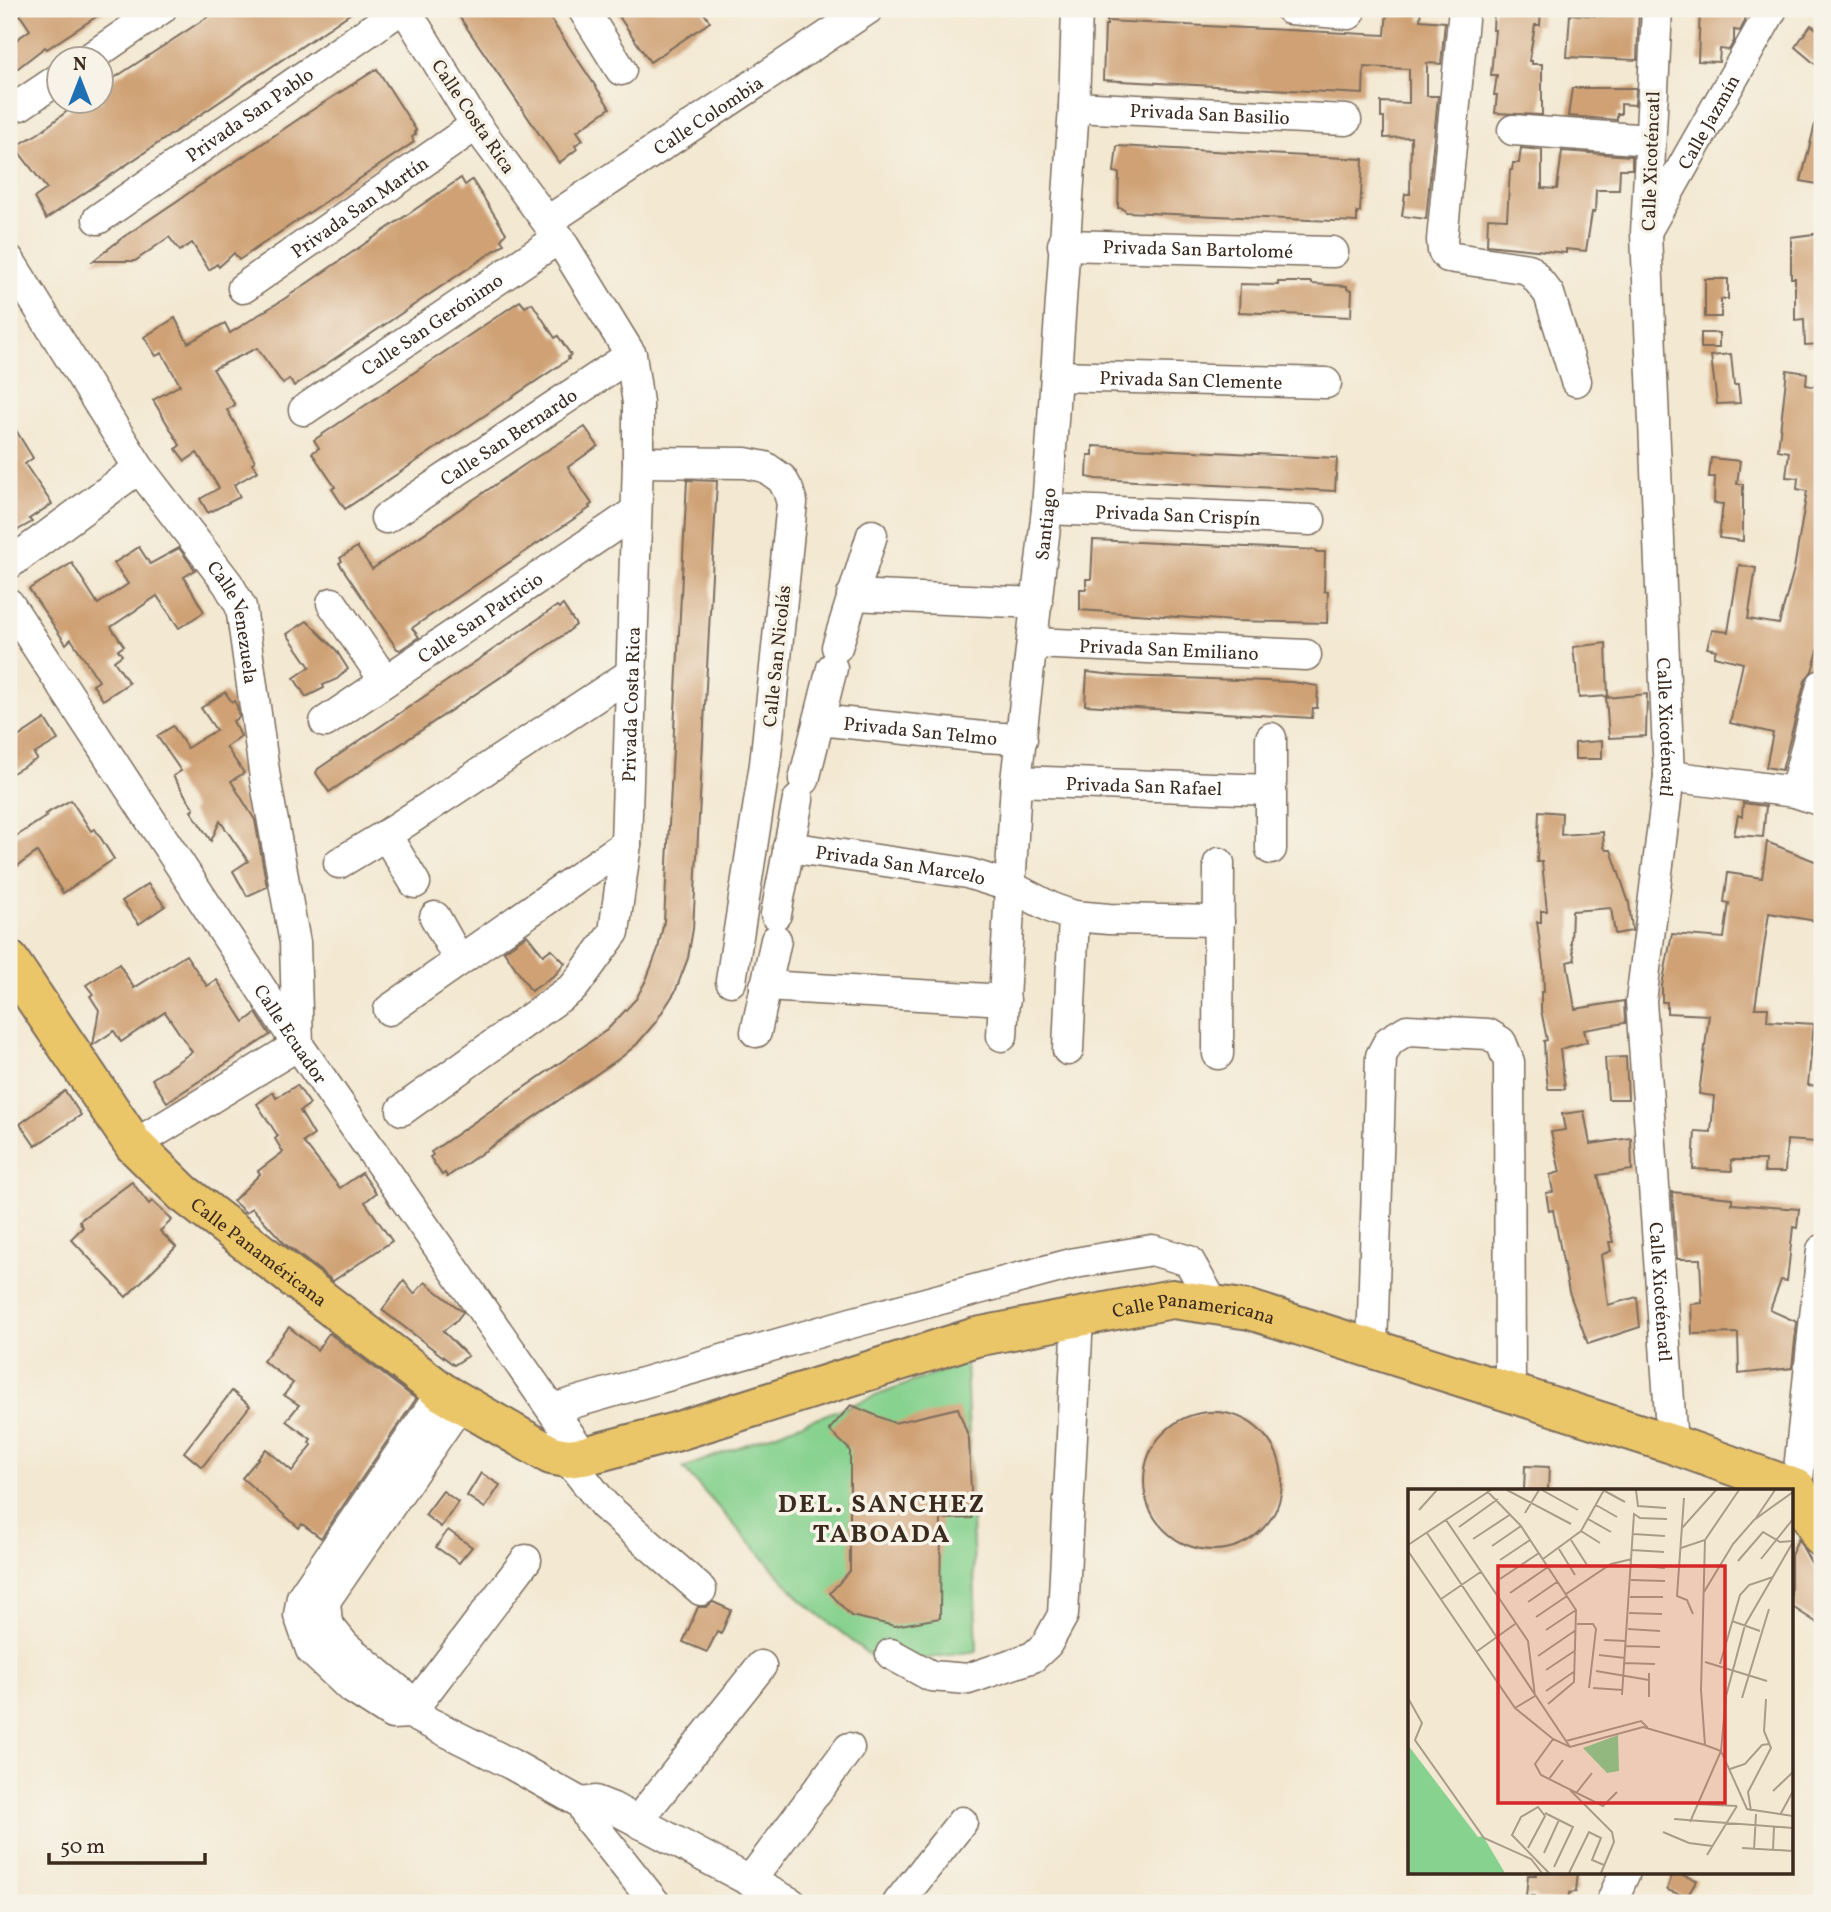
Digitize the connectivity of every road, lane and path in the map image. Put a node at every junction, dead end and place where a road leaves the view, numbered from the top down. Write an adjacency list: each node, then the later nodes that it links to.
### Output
1 (162, 9): 11 (street)
2 (403, 9): 17 (street, Calle Costa Rica); 20 (street, Privada San Pablo)
3 (583, 9): 12 (street)
4 (868, 9): 21 (street, Calle Colombia)
5 (1077, 9): 15 (street, Santiago)
6 (1290, 9): 10 (street)
7 (1464, 9): 29 (street)
8 (1657, 9): 19 (street, Calle Xicoténcatl)
9 (1772, 9): 22 (street, Calle Jazmín)
10 (1349, 14)
11 (108, 46)
12 (621, 70)
13 (46, 87): 14 (street)
14 (20, 104)
15 (1074, 107): 16 (street, Privada San Basilio); 23 (street, Santiago)
16 (1346, 120)
17 (476, 125): 21 (street, Calle Costa Rica); 26 (street, Privada San Martín)
18 (1513, 130): 19 (street)
19 (1650, 140): 22 (street, Calle Xicoténcatl)
20 (98, 219)
21 (553, 229): 27 (street, Privada Costa Rica); 31 (street, Calle San Gerónimo)
22 (1646, 233): 53 (street, Calle Xicoténcatl)
23 (1063, 245): 24 (street, Privada San Bartolomé); 28 (street, Santiago)
24 (1333, 252)
25 (9, 260): 33 (street, Calle Venezuela)
26 (243, 288)
27 (631, 355): 32 (street, Privada Costa Rica); 36 (street, Calle San Bernardo)
28 (1056, 376): 30 (street, Privada San Clemente); 34 (street, Santiago)
29 (1576, 382)
30 (1326, 383)
31 (304, 410)
32 (638, 462): 35 (street, Privada Costa Rica); 70 (street, Calle San Nicolás)
33 (139, 468): 39 (street); 76 (street, Calle Venezuela)
34 (1047, 509): 37 (street, Privada San Crispín); 42 (street, Santiago)
35 (635, 512): 46 (street, Privada Costa Rica); 47 (street, Calle San Patricio)
36 (386, 518)
37 (1310, 520)
38 (872, 536): 40 (street)
39 (9, 564)
40 (852, 595): 42 (street); 49 (street)
41 (332, 603): 47 (street)
42 (1037, 603): 44 (street, Santiago)
43 (9, 604): 76 (street, Calle Ecuador)
44 (1033, 643): 45 (street, Privada San Emiliano); 52 (street, Santiago)
45 (1306, 655)
46 (632, 673): 57 (street); 58 (street, Privada Costa Rica)
47 (385, 681): 50 (street, Calle San Patricio)
48 (1822, 685): 56 (street)
49 (819, 720): 52 (street, Privada San Telmo); 59 (street)
50 (324, 722)
51 (1271, 738): 55 (street)
52 (1022, 739): 54 (street, Santiago)
53 (1669, 776): 56 (street); 89 (street, Calle Xicoténcatl)
54 (1016, 781): 55 (street, Privada San Rafael); 64 (street, Santiago)
55 (1270, 790): 60 (street)
56 (1809, 797)
57 (386, 835): 61 (street); 63 (street)
58 (626, 844): 69 (street); 79 (street, Privada Costa Rica)
59 (788, 847): 64 (street, Privada San Marcelo); 71 (street)
60 (1271, 849)
61 (338, 863)
62 (1219, 863): 67 (street)
63 (415, 883)
64 (1012, 887): 65 (street, Privada San Marcelo); 72 (street, Santiago)
65 (1074, 916): 67 (street, Privada San Marcelo); 77 (street)
66 (435, 917): 69 (street)
67 (1219, 921): 78 (street)
68 (9, 960): 80 (main road, Calle Panaméricana)
69 (459, 960): 73 (street)
70 (731, 981)
71 (765, 986): 72 (street); 74 (street)
72 (1005, 1000): 75 (street, Santiago)
73 (389, 1010)
74 (757, 1032)
75 (1002, 1036)
76 (298, 1045): 80 (street); 88 (street, Calle Ecuador)
77 (1068, 1051)
78 (1218, 1054)
79 (402, 1110)
80 (134, 1145): 87 (main road, Calle Panaméricana)
81 (1822, 1250): 82 (street)
82 (1820, 1301): 92 (street)
83 (1214, 1305): 84 (main road, Calle Panamericana); 85 (main road, Calle Panamericana); 88 (street)
84 (1078, 1317): 90 (main road, Calle Panamericana); 96 (street)
85 (1372, 1349): 86 (main road, Calle Panamericana); 86 (street)
86 (1510, 1393): 89 (main road, Calle Panamericana)
87 (451, 1398): 90 (main road, Calle Panaméricana); 98 (street)
88 (552, 1409): 90 (street, Calle Ecuador)
89 (1672, 1444): 91 (main road, Calle Panamericana)
90 (575, 1457): 95 (street, Calle Ecuador)
91 (1778, 1489)
92 (1794, 1496): 93 (main road)
93 (1822, 1538)
94 (526, 1560): 98 (street)
95 (701, 1590)
96 (891, 1654)
97 (761, 1666): 102 (street)
98 (410, 1713): 100 (street)
99 (849, 1748): 104 (street)
100 (581, 1803): 102 (street); 105 (street)
101 (962, 1822): 107 (street)
102 (641, 1824): 104 (street)
103 (1624, 1874): 108 (street)
104 (750, 1881): 106 (street)
105 (655, 1903)
106 (791, 1903)
107 (898, 1903)
108 (1611, 1903)

